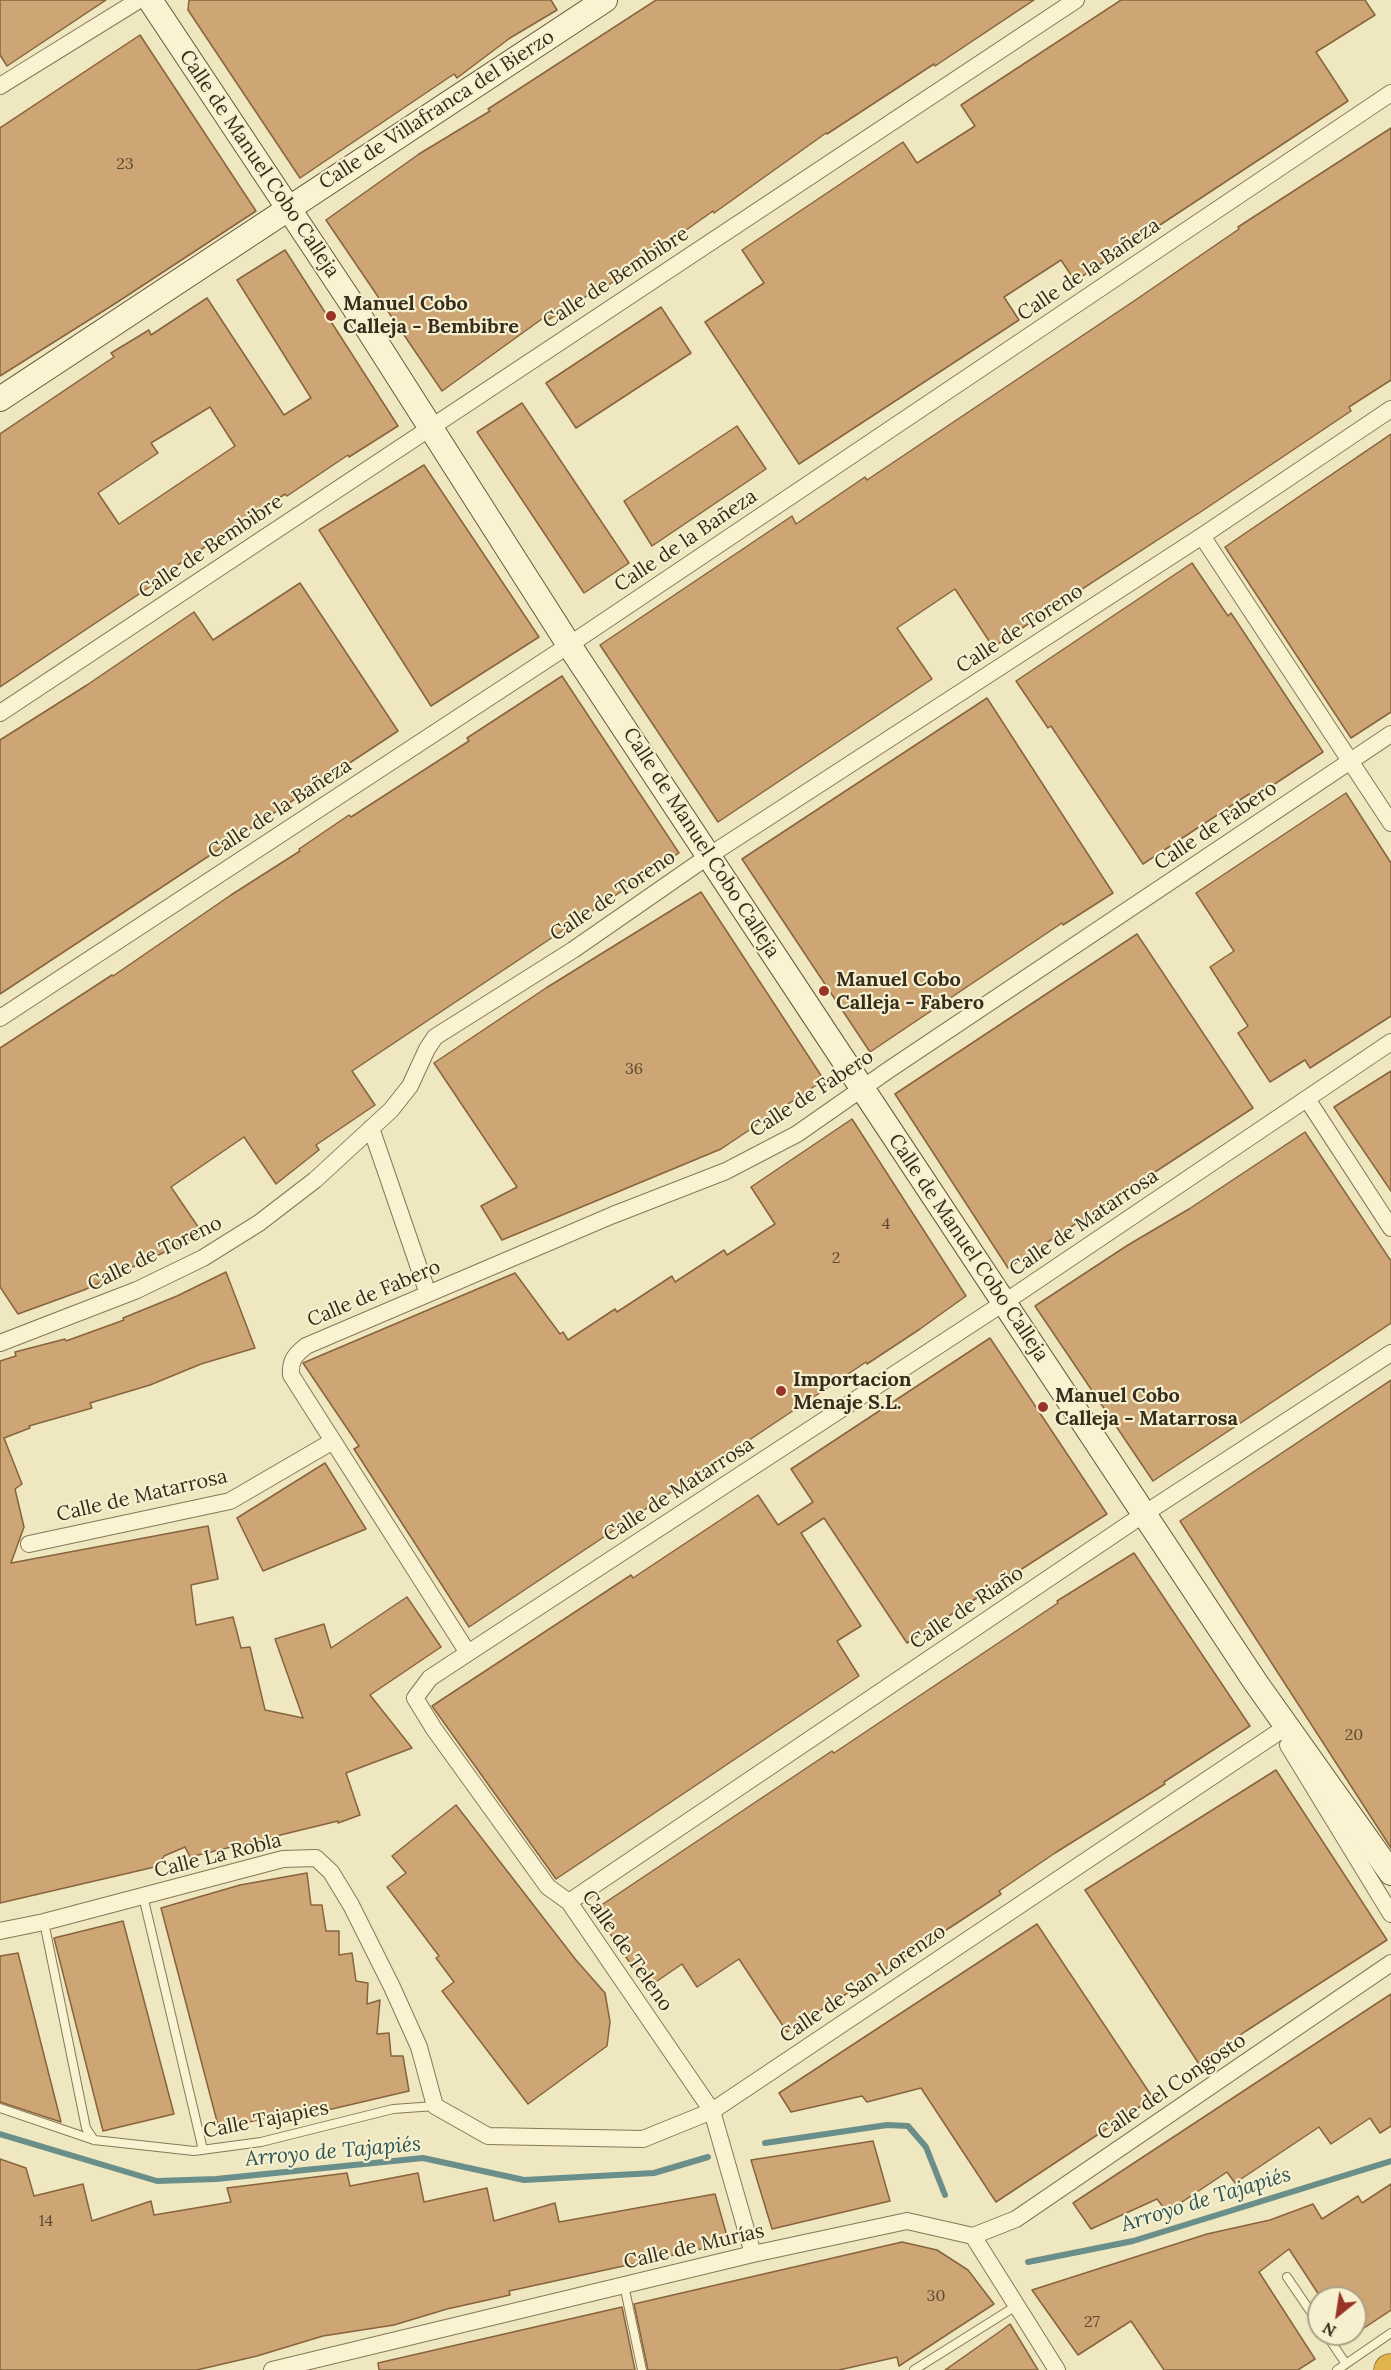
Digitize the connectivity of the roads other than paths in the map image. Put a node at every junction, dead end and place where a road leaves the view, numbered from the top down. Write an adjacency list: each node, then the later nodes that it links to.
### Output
1 (139, 0): 5 (street)
2 (150, 0): 7 (street, Calle de Manuel Cobo Calleja)
3 (605, 0): 7 (street, Calle de Villafranca del Bierzo)
4 (1076, 0): 10 (street, Calle de Bembibre)
5 (0, 86)
6 (1391, 93): 12 (street, Calle de la Bañeza)
7 (289, 208): 8 (street, Calle de Villafranca del Bierzo); 10 (street, Calle de Manuel Cobo Calleja)
8 (0, 399)
9 (1391, 409): 11 (street, Calle de Toreno)
10 (432, 426): 12 (street, Calle de Manuel Cobo Calleja); 13 (street, Calle de Bembibre)
11 (1202, 536): 15 (street); 17 (street, Calle de Toreno)
12 (569, 645): 17 (street, Calle de Manuel Cobo Calleja); 18 (street, Calle de la Bañeza)
13 (0, 712)
14 (1391, 734): 15 (street, Calle de Fabero)
15 (1351, 760): 16 (street); 20 (street, Calle de Fabero)
16 (1391, 823)
17 (710, 855): 20 (street, Calle de Manuel Cobo Calleja); 22 (street, Calle de Toreno)
18 (0, 1018)
19 (1391, 1042): 21 (street, Calle de Matarrosa)
20 (862, 1088): 24 (street, Calle de Fabero); 25 (street, Calle de Manuel Cobo Calleja)
21 (1307, 1099): 23 (street); 25 (street, Calle de Matarrosa)
22 (371, 1128): 24 (street); 26 (street, Calle de Toreno)
23 (1391, 1228)
24 (428, 1294): 28 (street, Calle de Fabero)
25 (1005, 1302): 29 (street, Calle de Manuel Cobo Calleja); 31 (street, Calle de Matarrosa)
26 (0, 1343)
27 (1391, 1353): 29 (street, Calle de Riaño)
28 (333, 1441): 30 (street, Calle de Matarrosa); 31 (street)
29 (1144, 1514): 32 (street, Calle de Manuel Cobo Calleja); 36 (street, Calle de Riaño)
30 (28, 1544)
31 (468, 1653): 36 (street, Calle de Teleno)
32 (1256, 1683): 33 (street, Calle de Manuel Cobo Calleja); 34 (street, Calle de Manuel Cobo Calleja)
33 (1280, 1731): 37 (street, Calle de Manuel Cobo Calleja); 43 (street, Calle de San Lorenzo)
34 (1391, 1873)
35 (143, 1896): 38 (street, Calle La Robla); 41 (street, Calle La Robla); 45 (lane)
36 (569, 1902): 43 (street, Calle de Teleno)
37 (1391, 1914)
38 (44, 1922): 39 (street, Calle La Robla); 44 (lane)
39 (0, 1931)
40 (1391, 1963): 46 (street, Calle del Congosto)
41 (435, 2106): 43 (street, Calle de San Lorenzo); 45 (lane, Calle Tajapies)
42 (0, 2108): 44 (lane, Calle Tajapies)
43 (712, 2111): 47 (street, Calle de Teleno)
44 (94, 2140): 45 (lane, Calle Tajapies)
45 (203, 2150)
46 (973, 2236): 47 (street, Calle de Murías); 50 (street)
47 (753, 2254): 49 (street, Calle de Murías)
48 (1287, 2277): 51 (lane)
49 (624, 2285): 55 (street, Calle de Murías); 56 (lane)
50 (1016, 2306): 57 (lane); 58 (street)
51 (1307, 2306)
52 (1391, 2333): 54 (lane)
53 (1334, 2346): 54 (lane)
54 (1346, 2364): 59 (lane)
55 (272, 2370)
56 (642, 2370)
57 (914, 2370)
58 (1057, 2370)
59 (1337, 2370)

